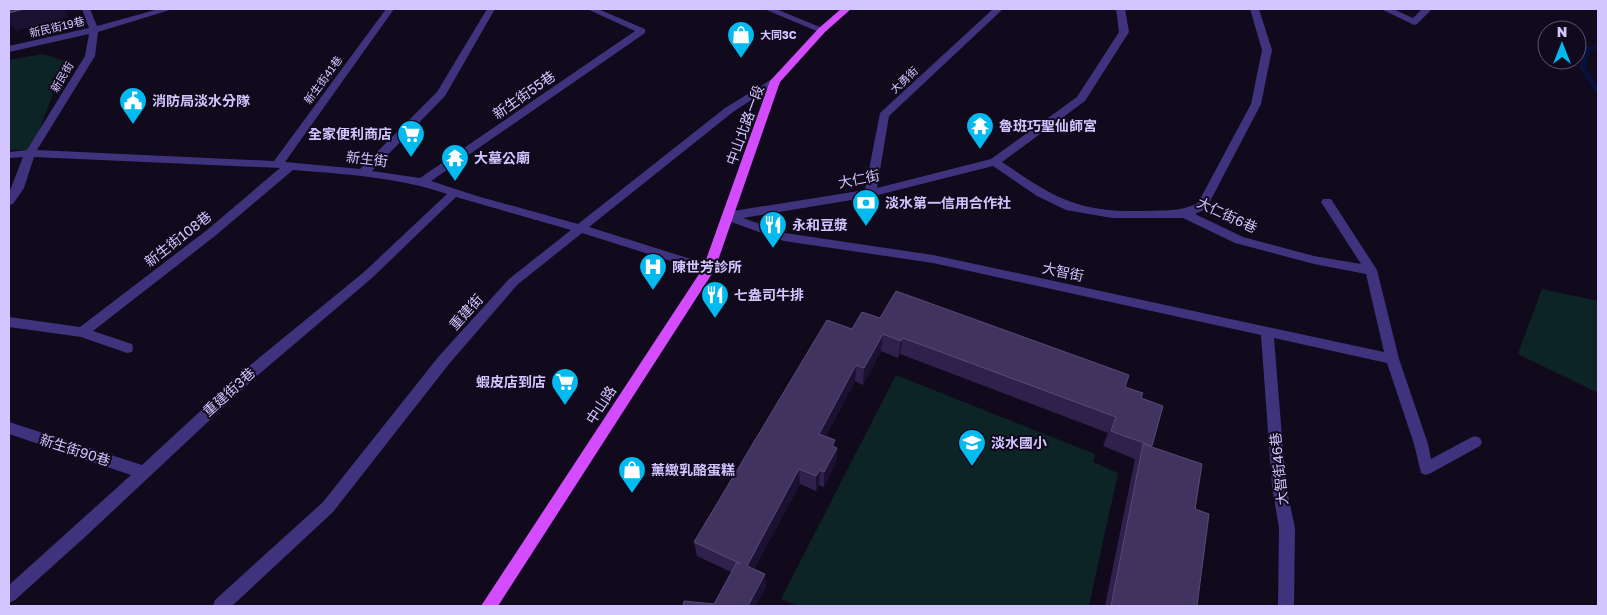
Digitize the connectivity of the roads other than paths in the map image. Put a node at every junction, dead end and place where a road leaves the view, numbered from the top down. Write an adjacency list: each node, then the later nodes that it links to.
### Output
1 (86, 9): 13 (street, 新民街)
2 (168, 9): 13 (street, 新民街19巷)
3 (390, 9): 20 (street, 新生街41巷)
4 (491, 9): 22 (street)
5 (591, 9): 23 (street, 新生街55巷)
6 (769, 9): 14 (street)
7 (846, 9): 14 (main road, 中山北路一段)
8 (998, 9): 24 (street, 大勇街)
9 (1121, 9): 19 (street, 大仁街)
10 (1255, 9): 28 (street, 大仁街6巷)
11 (1386, 9): 12 (street)
12 (1427, 9)
13 (94, 30): 15 (street, 新民街19巷); 17 (street, 新民街)
14 (822, 30): 16 (main road, 中山北路一段)
15 (9, 50)
16 (775, 81): 29 (main road, 中山北路一段); 30 (street, 重建街)
17 (30, 153): 18 (street, 新生街); 20 (street, 新生街); 26 (street)
18 (9, 155)
19 (995, 162): 24 (street, 大仁街); 28 (street)
20 (277, 165): 21 (street, 新生街)
21 (290, 166): 22 (street, 新生街); 34 (street, 新生街108巷)
22 (364, 173): 23 (street, 新生街)
23 (422, 182): 25 (street, 新生街)
24 (870, 193): 29 (street, 大仁街)
25 (452, 194): 30 (street, 新生街); 40 (street, 重建街3巷)
26 (9, 201)
27 (1327, 202): 32 (street)
28 (1184, 214): 32 (street, 大仁街6巷)
29 (727, 216): 31 (main road, 中山路); 35 (street, 大智街)
30 (584, 228): 31 (street, 新生街); 42 (street, 重建街)
31 (709, 269): 43 (main road, 中山路)
32 (1371, 270): 37 (street)
33 (9, 322): 34 (street)
34 (82, 332): 36 (street)
35 (1267, 332): 37 (street, 大智街); 44 (street, 大智街46巷)
36 (127, 348)
37 (1392, 359): 39 (street)
38 (9, 428): 40 (street, 新生街90巷)
39 (1475, 442)
40 (142, 472): 41 (street, 重建街3巷)
41 (9, 595)
42 (221, 606)
43 (489, 606)
44 (1286, 606)

